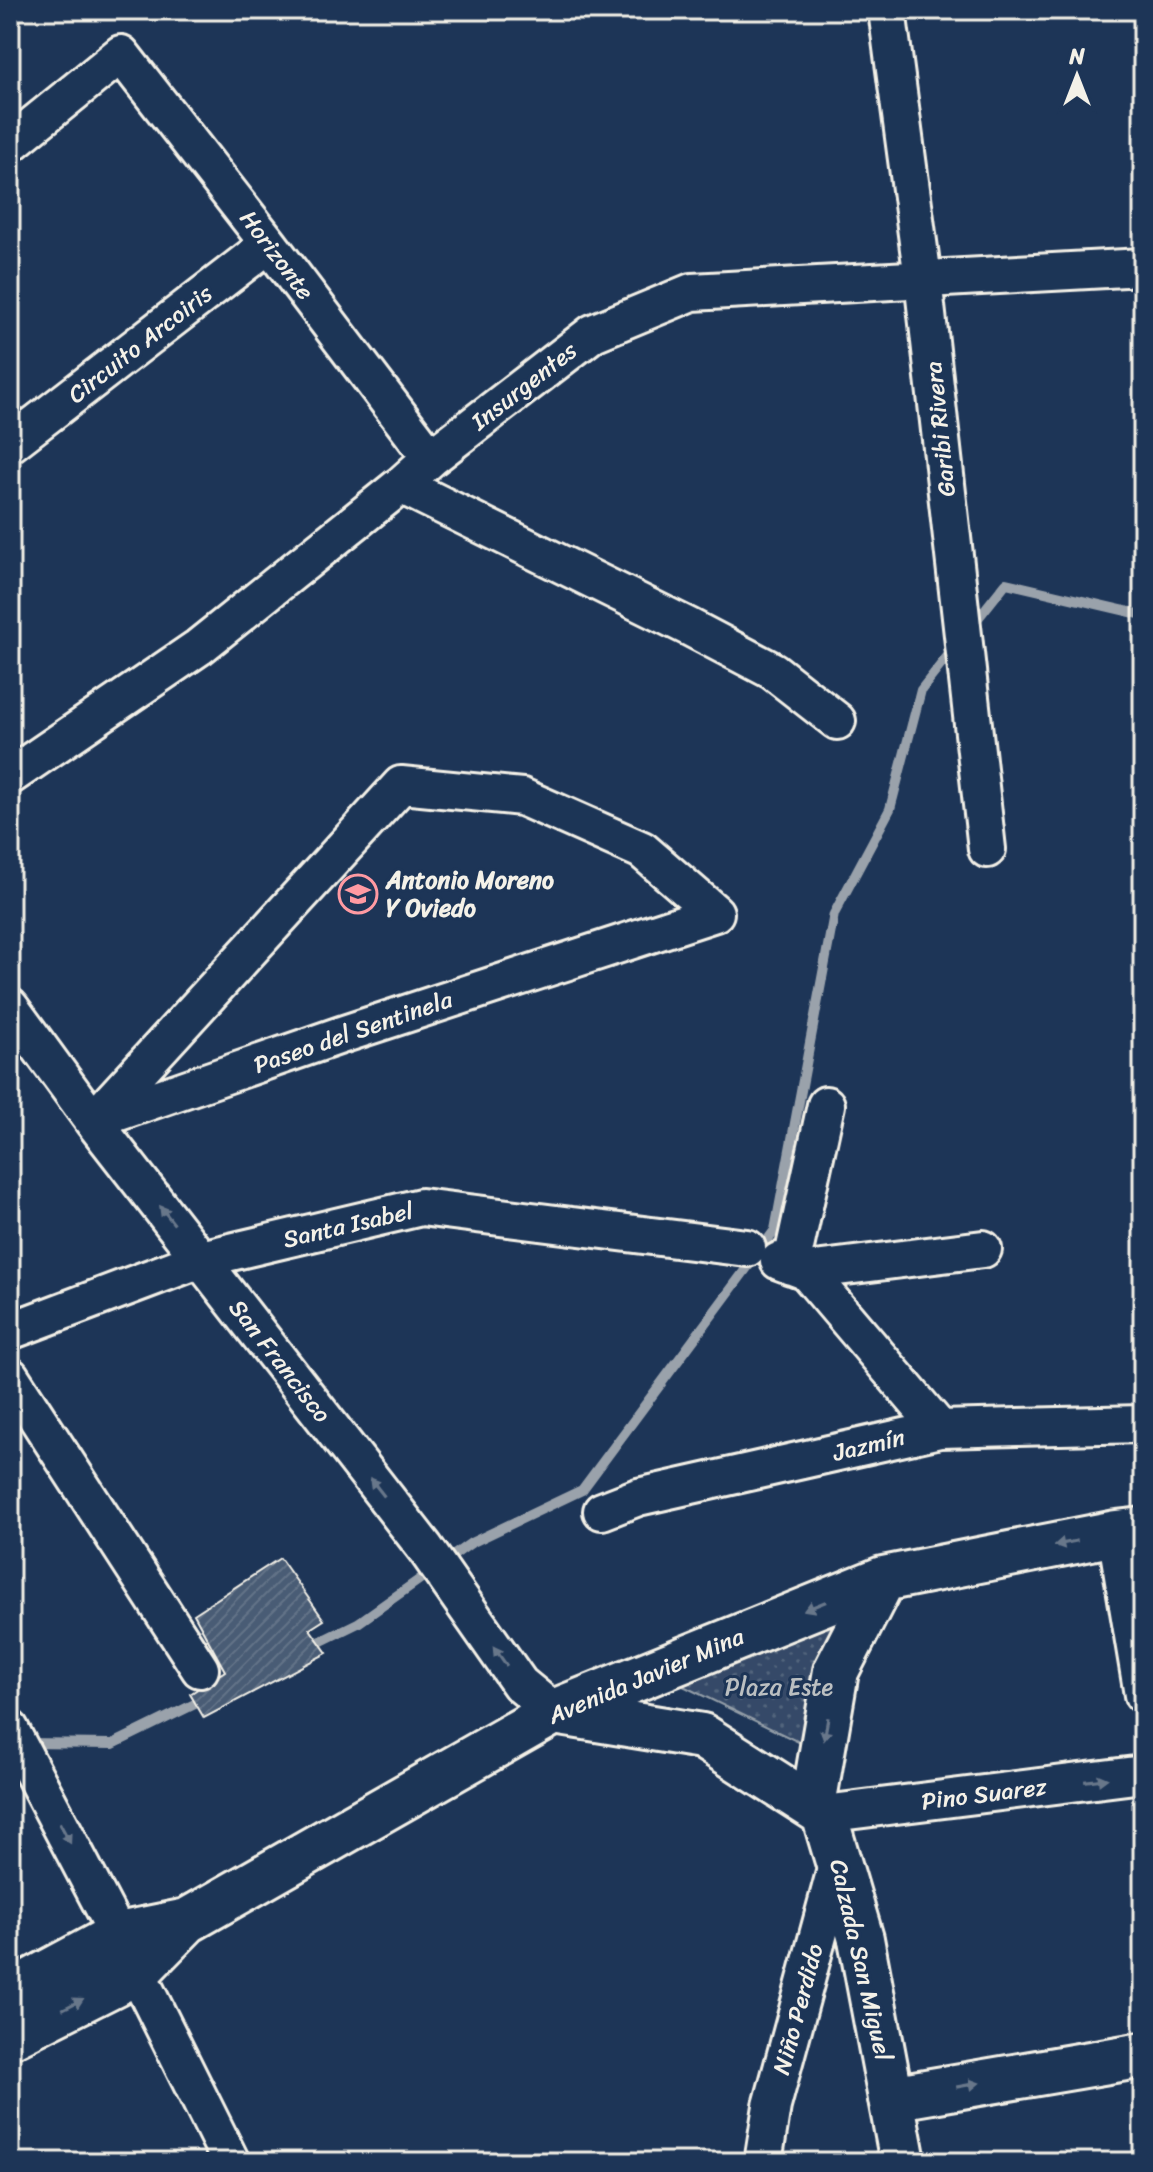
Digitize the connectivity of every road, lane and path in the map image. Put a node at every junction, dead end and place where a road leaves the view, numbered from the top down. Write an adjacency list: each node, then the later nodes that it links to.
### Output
1 (887, 10): 5 (street, Garibi Rivera)
2 (10, 144): 3 (street, Horizonte)
3 (269, 244): 6 (street, Circuito Arcoiris); 7 (street, Horizonte)
4 (1143, 267): 5 (street, Insurgentes)
5 (923, 279): 7 (street, Insurgentes); 11 (street, Garibi Rivera)
6 (10, 444)
7 (431, 458): 8 (street, Insurgentes)
8 (401, 485): 9 (street); 10 (street, Insurgentes)
9 (837, 721)
10 (10, 776)
11 (987, 849)
12 (10, 1007): 14 (street, San Francisco)
13 (826, 1105): 17 (street)
14 (93, 1121): 14 (street, Paseo del Sentinela); 16 (street, San Francisco, one-way to 14)
15 (983, 1249): 17 (street, Santa Isabel)
16 (201, 1259): 17 (street, Santa Isabel); 18 (street, Santa Isabel); 27 (street, San Francisco, one-way to 16)
17 (781, 1261): 21 (street)
18 (10, 1331)
19 (10, 1376): 25 (street)
20 (1143, 1424): 21 (street, Jazmín)
21 (940, 1429): 22 (street, Jazmín)
22 (602, 1511)
23 (1129, 1531): 24 (main road, Avenida Javier Mina, one-way to 24); 26 (street)
24 (883, 1579): 27 (main road, Avenida Javier Mina, one-way to 27); 31 (main road, one-way to 31)
25 (200, 1669)
26 (1143, 1695)
27 (554, 1712): 31 (main road); 33 (main road, Avenida Javier Mina)
28 (10, 1729): 29 (street)
29 (24, 1771): 33 (street, one-way to 33)
30 (1143, 1774): 31 (street, Pino Suarez, one-way to 30)
31 (819, 1810): 32 (main road, Calzada San Miguel)
32 (839, 1858): 37 (main road, Calzada San Miguel); 39 (street, Niño Perdido)
33 (127, 1953): 34 (main road, Avenida Javier Mina); 35 (main road, Avenida Javier Mina, one-way to 33); 38 (street)
34 (10, 1993)
35 (10, 2036)
36 (1143, 2055): 37 (main road, one-way to 36)
37 (891, 2098): 40 (main road, Calzada San Miguel)
38 (231, 2162)
39 (763, 2162)
40 (903, 2162)

